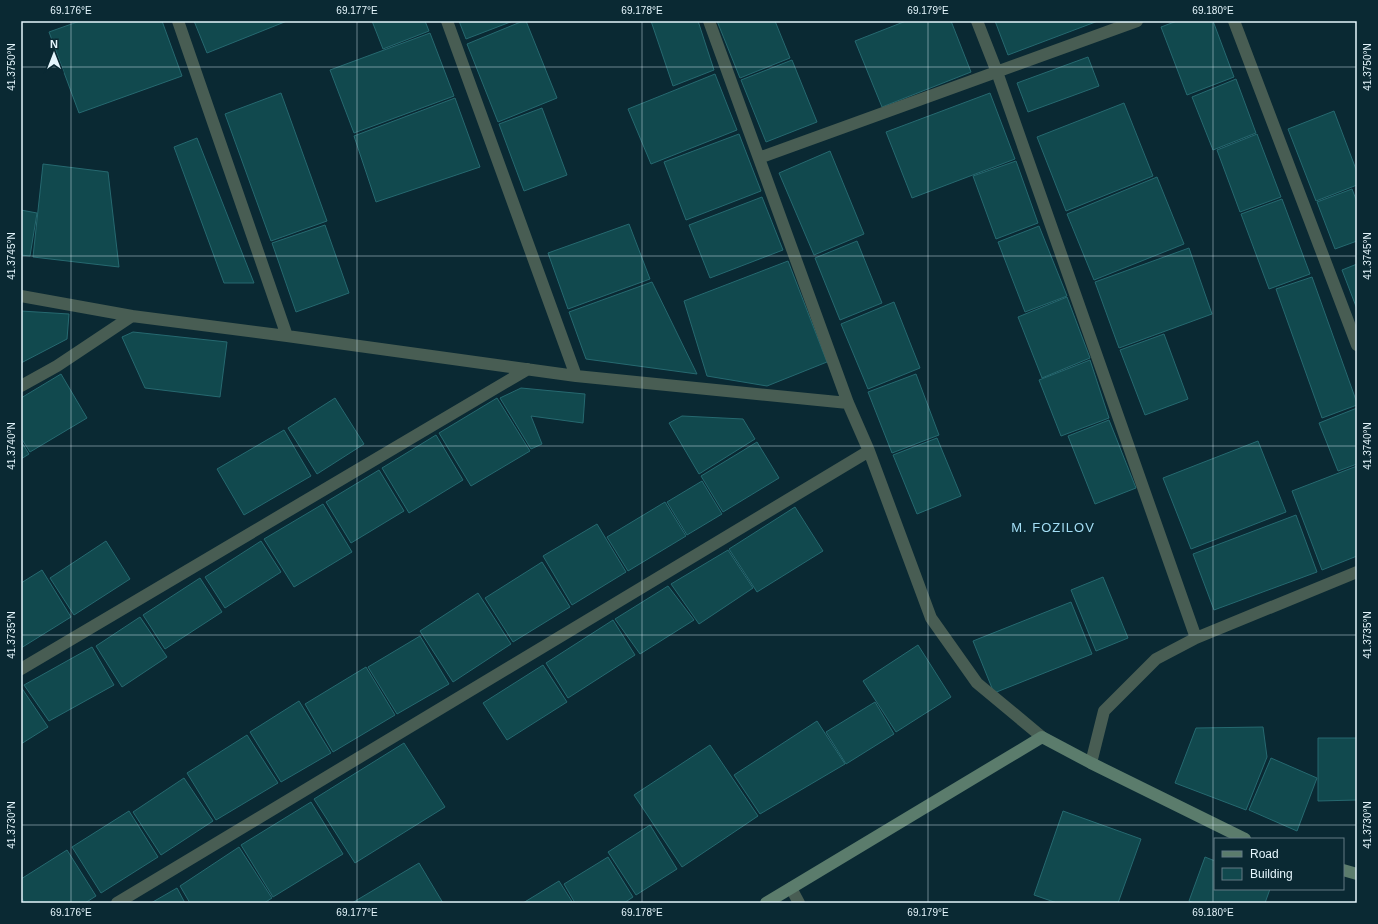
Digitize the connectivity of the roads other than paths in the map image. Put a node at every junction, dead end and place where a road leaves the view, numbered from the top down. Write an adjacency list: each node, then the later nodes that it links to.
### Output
1 (178, 21): 11 (street)
2 (447, 21): 14 (street)
3 (709, 21): 8 (street)
4 (977, 21): 7 (street)
5 (1137, 21): 7 (street)
6 (1234, 21): 12 (street)
7 (997, 72): 8 (street); 19 (street)
8 (759, 158): 16 (street)
9 (21, 296): 10 (street)
10 (132, 316): 11 (street); 15 (street)
11 (287, 336): 13 (street)
12 (1357, 345)
13 (528, 369): 14 (street); 20 (street)
14 (576, 376): 16 (street)
15 (21, 386)
16 (848, 403): 17 (street)
17 (869, 451): 21 (street); 27 (street)
18 (1357, 572): 19 (street)
19 (1196, 638): 22 (street)
20 (21, 669)
21 (1042, 737): 22 (street); 26 (street)
22 (1091, 763): 23 (street)
23 (1244, 838)
24 (1344, 870): 25 (street)
25 (1357, 874)
26 (790, 888): 28 (street); 29 (street)
27 (117, 903)
28 (766, 903)
29 (799, 903)

